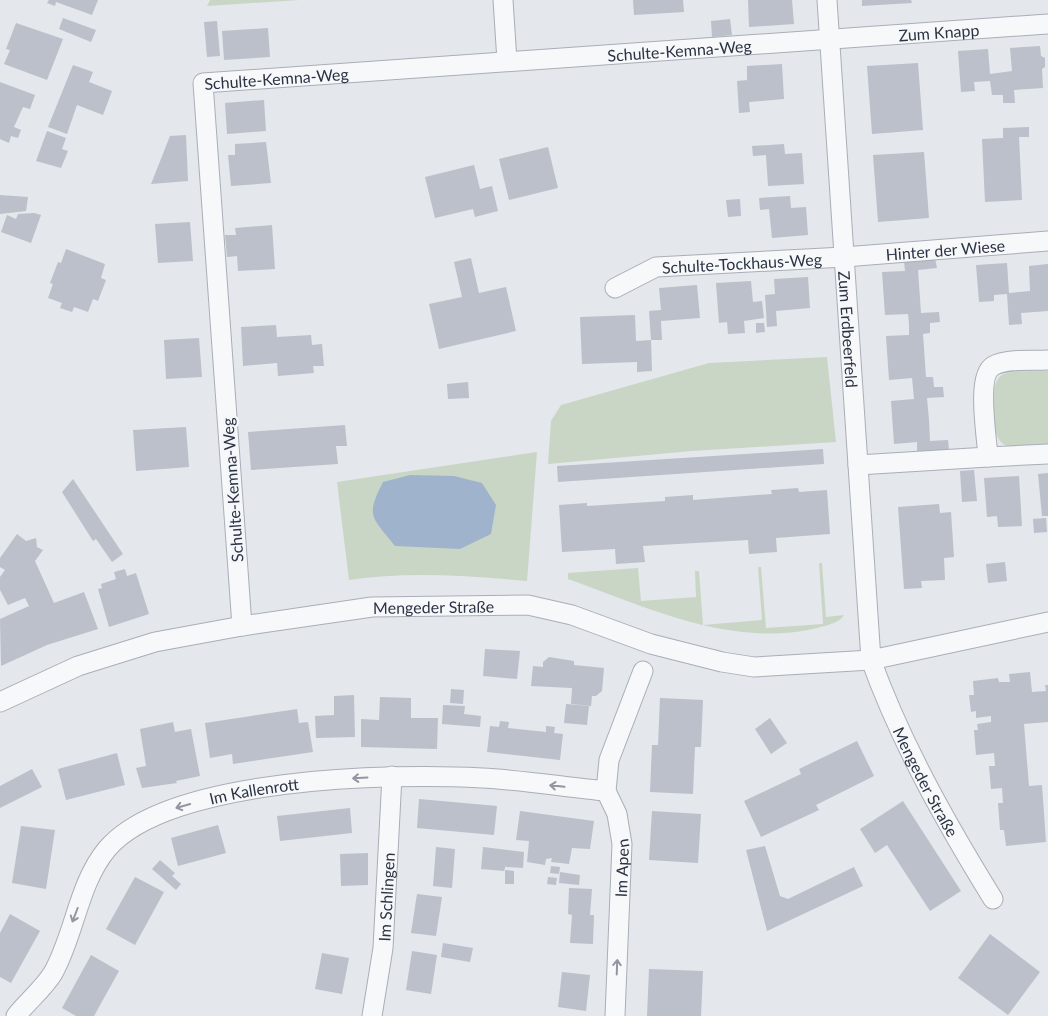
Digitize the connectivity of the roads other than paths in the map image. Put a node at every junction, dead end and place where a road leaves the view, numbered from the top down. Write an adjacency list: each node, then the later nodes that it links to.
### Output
1 (503, 0): 5 (street)
2 (827, 0): 4 (street, Zum Erdbeerfeld)
3 (1048, 24): 4 (street, Zum Knapp)
4 (830, 39): 5 (street, Schulte-Kemna-Weg); 7 (street, Zum Erdbeerfeld)
5 (507, 62): 14 (street, Schulte-Kemna-Weg)
6 (1048, 241): 7 (street, Hinter der Wiese)
7 (844, 256): 8 (street, Schulte-Tockhaus-Weg); 12 (street, Zum Erdbeerfeld)
8 (615, 288)
9 (1048, 360): 11 (street)
10 (1048, 454): 11 (street)
11 (988, 457): 12 (street)
12 (858, 465): 15 (street, Zum Erdbeerfeld)
13 (1048, 622): 15 (street, Mengeder Straße)
14 (242, 626): 15 (street, Mengeder Straße); 17 (street, Mengeder Straße)
15 (871, 660): 20 (street, Mengeder Straße)
16 (643, 671): 19 (street)
17 (0, 702)
18 (392, 776): 19 (street, Im Kallenrott, one-way to 18); 21 (street, Im Kallenrott, one-way to 21); 22 (street, Im Schlingen)
19 (606, 791): 23 (street, Im Apen, one-way to 19)
20 (994, 899)
21 (16, 1016)
22 (372, 1016)
23 (614, 1016)

